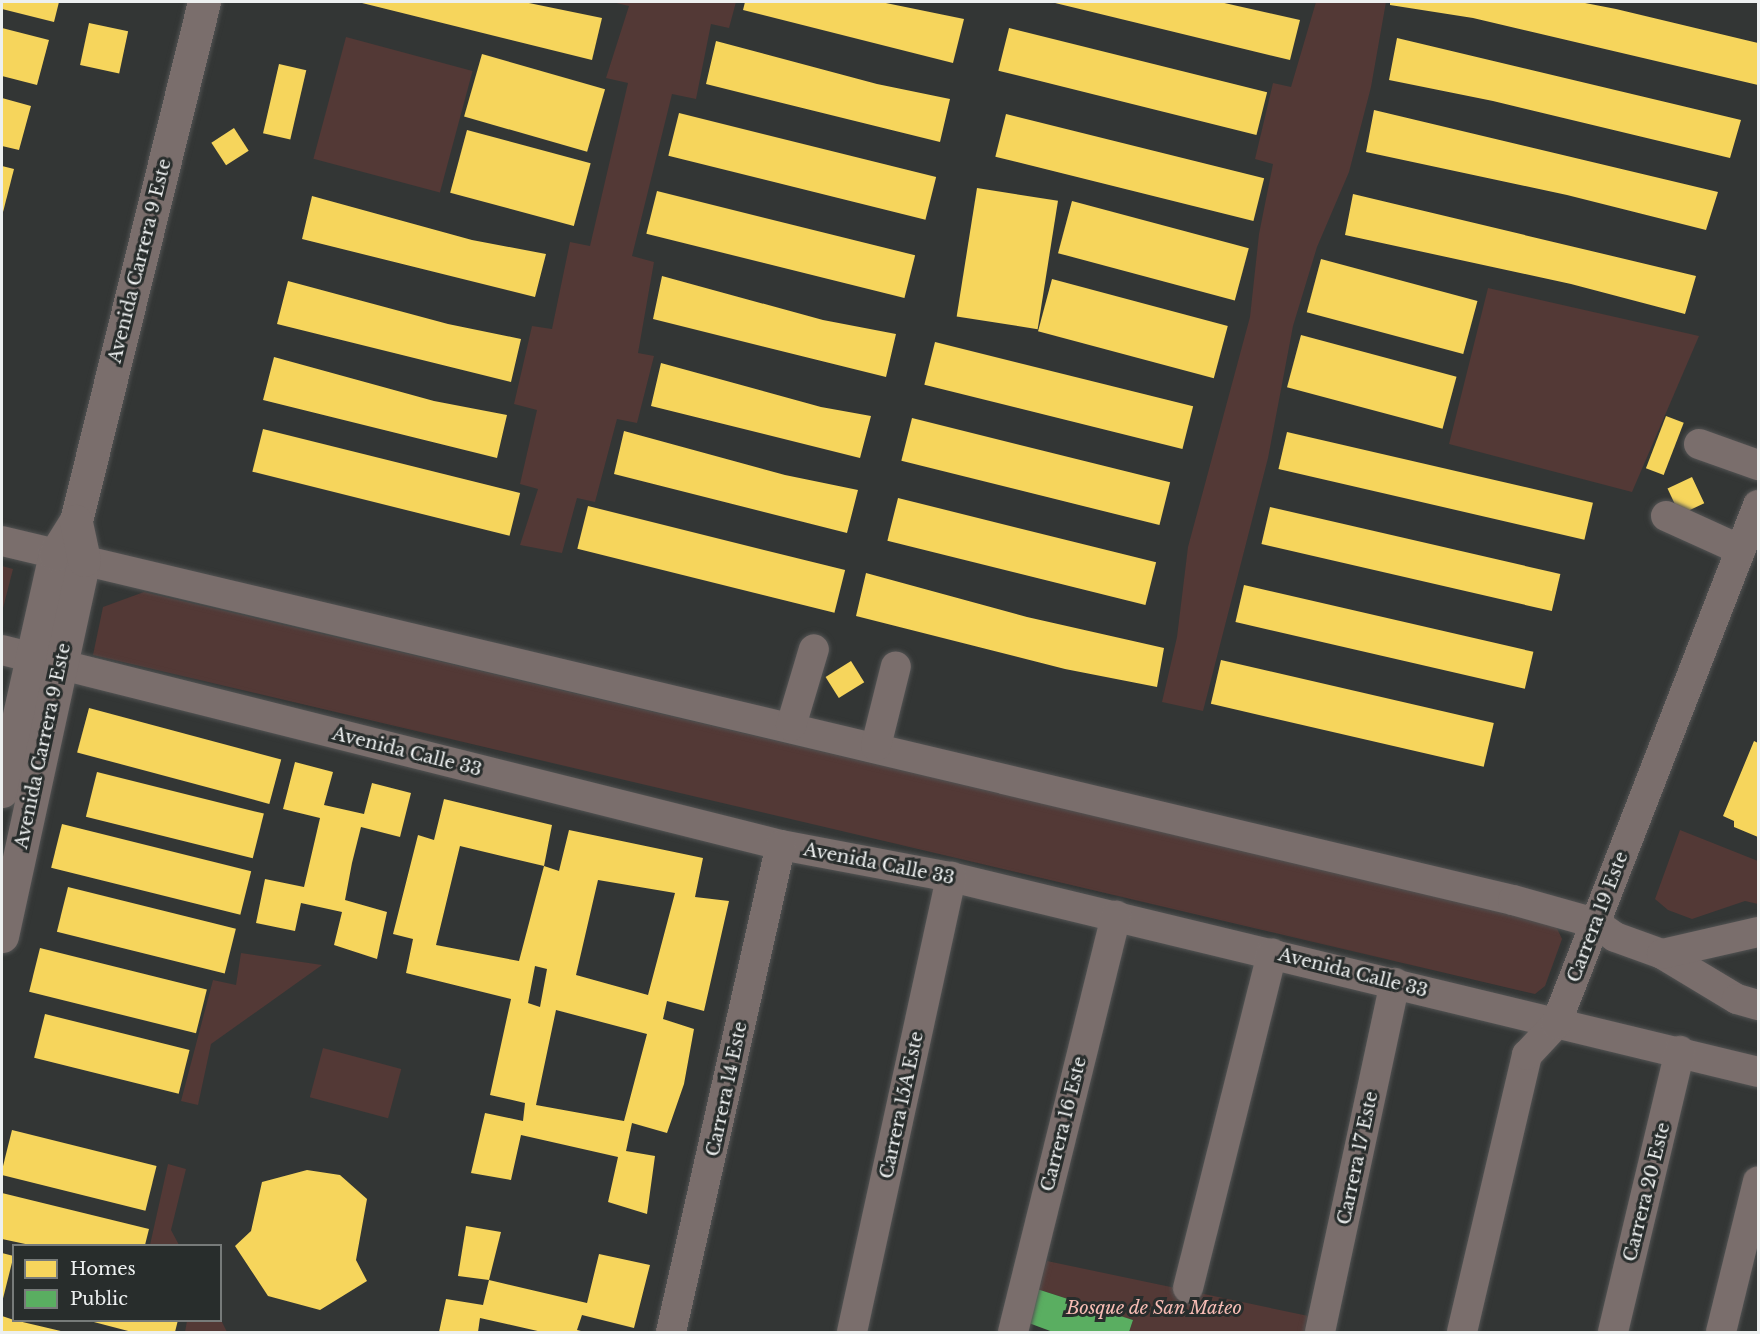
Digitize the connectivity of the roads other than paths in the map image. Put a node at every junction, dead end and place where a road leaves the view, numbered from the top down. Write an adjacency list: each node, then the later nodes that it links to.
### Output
1 (204, 2): 8 (main road, Avenida Carrera 9 Este)
2 (1699, 444): 3 (street)
3 (1758, 465)
4 (1758, 505): 7 (street, Carrera 19 Este)
5 (1666, 516): 7 (street)
6 (2, 541): 8 (street)
7 (1741, 550): 18 (street, Carrera 19 Este)
8 (69, 557): 10 (main road, Avenida Carrera 9 Este); 12 (street)
9 (814, 649): 12 (street)
10 (32, 658): 14 (main road, Avenida Carrera 9 Este); 15 (street, Avenida Calle 33); 20 (main road, Avenida Carrera 9 Este)
11 (896, 666): 13 (street)
12 (791, 726): 13 (street)
13 (876, 746): 18 (street)
14 (2, 791)
15 (781, 845): 16 (street, Avenida Calle 33); 30 (street, Carrera 14 Este)
16 (951, 877): 17 (street, Avenida Calle 33); 31 (street, Carrera 15A Este)
17 (1116, 916): 21 (street, Avenida Calle 33); 32 (street, Carrera 16 Este)
18 (1594, 923): 22 (street); 25 (street, Carrera 19 Este)
19 (1758, 932): 22 (street)
20 (2, 936)
21 (1272, 953): 23 (street, Avenida Calle 33); 29 (street)
22 (1662, 954): 24 (street)
23 (1395, 983): 25 (street, Avenida Calle 33); 33 (street, Carrera 17 Este)
24 (1758, 1005)
25 (1556, 1024): 26 (street, Avenida Calle 33); 34 (street, Carrera 19 Este)
26 (1680, 1051): 27 (street, Avenida Calle 33); 35 (street, Carrera 20 Este)
27 (1758, 1072)
28 (1758, 1180): 36 (street)
29 (1188, 1288)
30 (671, 1332)
31 (852, 1332)
32 (1013, 1332)
33 (1320, 1332)
34 (1462, 1332)
35 (1613, 1332)
36 (1721, 1332)

